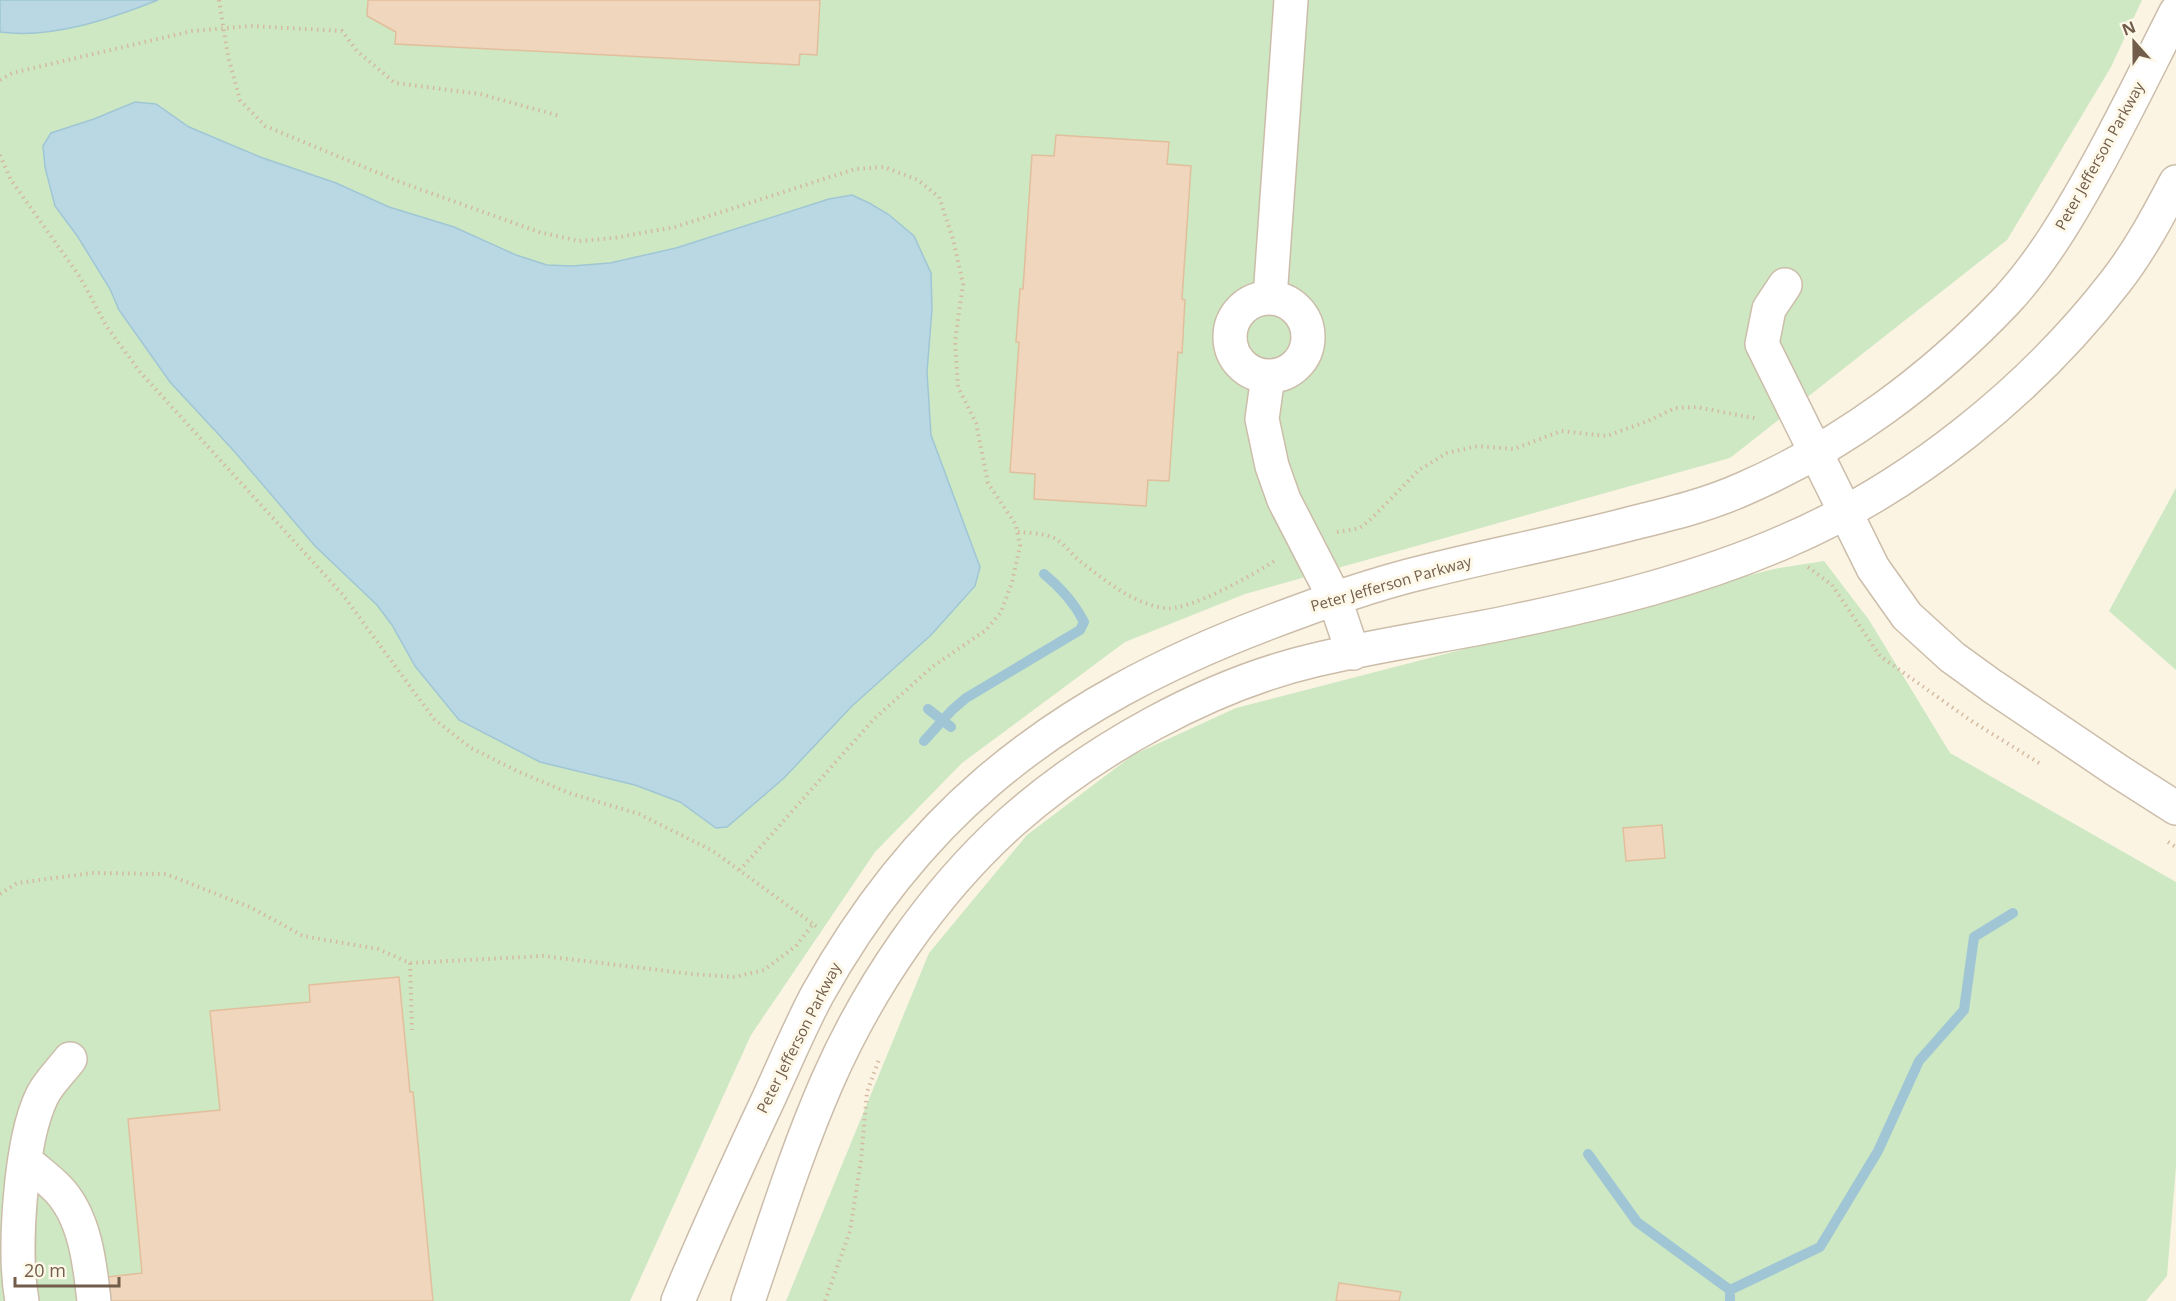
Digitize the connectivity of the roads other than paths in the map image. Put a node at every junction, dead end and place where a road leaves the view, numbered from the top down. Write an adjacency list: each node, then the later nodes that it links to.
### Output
1 (1291, 0): 5 (street)
2 (2176, 12): 7 (street, Peter Jefferson Parkway)
3 (2176, 182): 8 (street)
4 (1785, 285): 7 (street)
5 (1270, 298): 6 (street); 6 (street)
6 (1268, 376): 9 (street)
7 (1815, 453): 8 (street); 9 (street, Peter Jefferson Parkway)
8 (1846, 512): 10 (street); 11 (street)
9 (1334, 597): 10 (street); 16 (street, Peter Jefferson Parkway)
10 (1353, 653): 17 (street)
11 (2176, 808)
12 (70, 1059): 13 (street)
13 (26, 1161): 14 (street); 15 (street)
14 (22, 1301)
15 (94, 1301)
16 (678, 1301)
17 (748, 1301)

